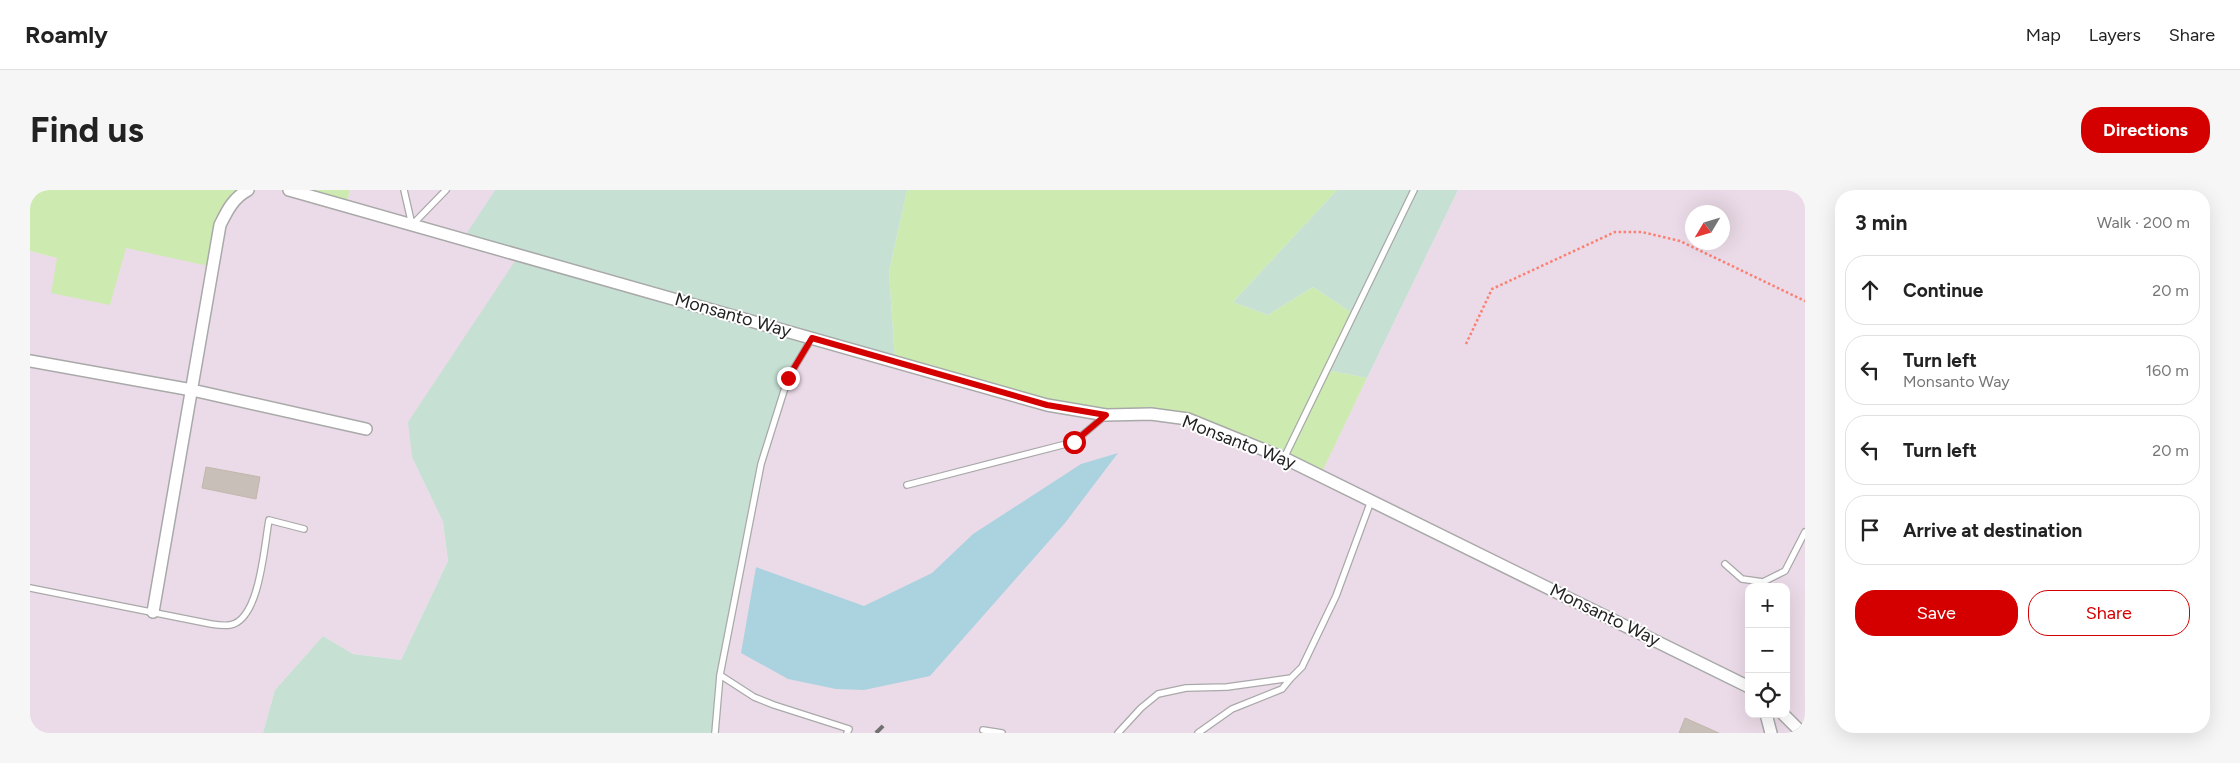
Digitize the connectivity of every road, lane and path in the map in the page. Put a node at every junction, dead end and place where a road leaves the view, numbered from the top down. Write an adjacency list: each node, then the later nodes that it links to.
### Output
1 (248, 190): 11 (street)
2 (289, 190): 6 (street, Monsanto Way)
3 (404, 190): 6 (lane)
4 (446, 190): 6 (lane)
5 (1414, 190): 14 (lane)
6 (412, 224): 8 (street, Monsanto Way)
7 (1805, 301): 9 (path)
8 (812, 338): 12 (street, Monsanto Way); 22 (lane)
9 (1466, 344)
10 (30, 361): 11 (street)
11 (192, 390): 13 (street); 21 (street)
12 (1106, 415): 14 (street, Monsanto Way); 15 (lane)
13 (366, 429)
14 (1284, 458): 16 (street, Monsanto Way)
15 (907, 485)
16 (1371, 501): 23 (lane); 24 (street, Monsanto Way)
17 (304, 529): 21 (lane)
18 (1805, 532): 19 (lane)
19 (1725, 564)
20 (30, 588): 21 (lane)
21 (153, 612)
22 (720, 675): 28 (lane); 29 (lane)
23 (1291, 678): 31 (lane); 32 (lane)
24 (1745, 685)
25 (1767, 718): 33 (street)
26 (1787, 718): 34 (street)
27 (983, 730): 30 (lane)
28 (715, 733)
29 (847, 733)
30 (1002, 733)
31 (1118, 733)
32 (1198, 733)
33 (1771, 733)
34 (1802, 733)

